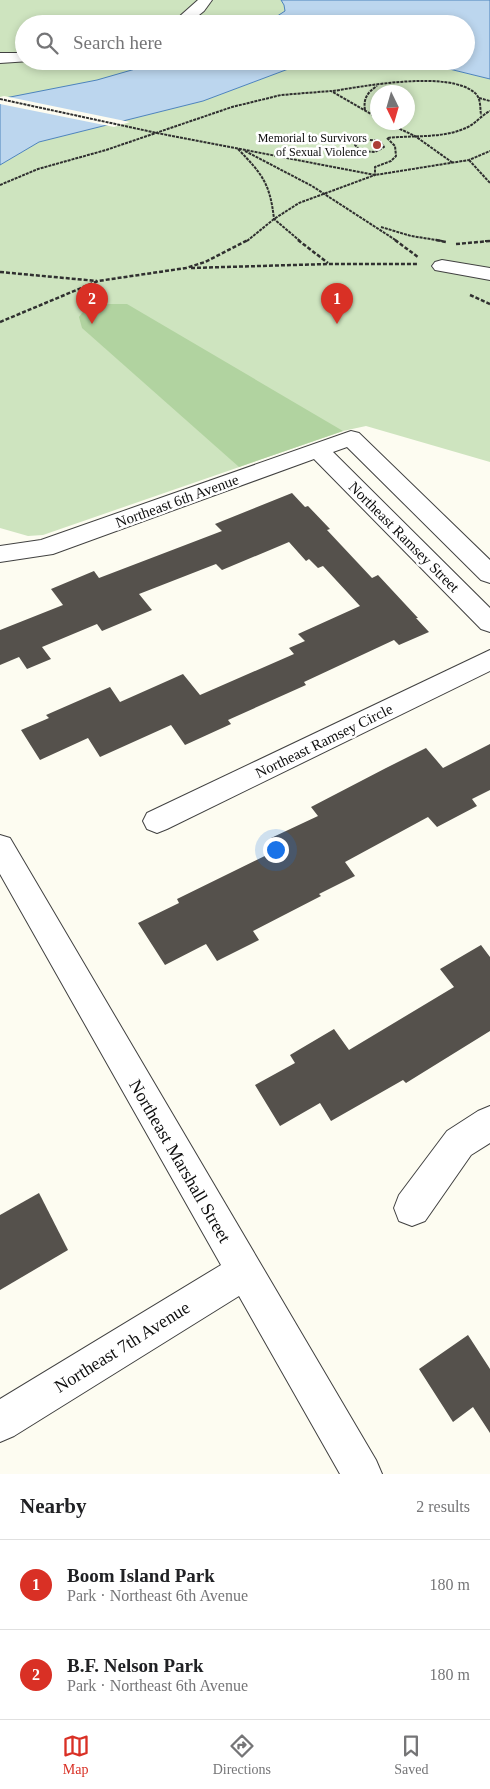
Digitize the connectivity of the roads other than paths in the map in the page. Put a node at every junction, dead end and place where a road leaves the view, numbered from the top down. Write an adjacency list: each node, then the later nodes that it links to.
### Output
1 (205, 0): 2 (street)
2 (191, 15)
3 (0, 58): 4 (street)
4 (15, 58)
5 (442, 266): 6 (street)
6 (490, 274)
7 (318, 450): 8 (street, Northeast 6th Avenue); 9 (street, Northeast 6th Avenue); 10 (street, Northeast Ramsey Street)
8 (0, 554)
9 (490, 574)
10 (490, 623)
11 (490, 660): 12 (street, Northeast Ramsey Circle)
12 (157, 821)
13 (0, 846): 16 (street, Northeast Marshall Street)
14 (490, 1123): 15 (street)
15 (412, 1208)
16 (244, 1272): 17 (street, Northeast 7th Avenue); 18 (street, Northeast Marshall Street)
17 (0, 1422)
18 (362, 1474)

